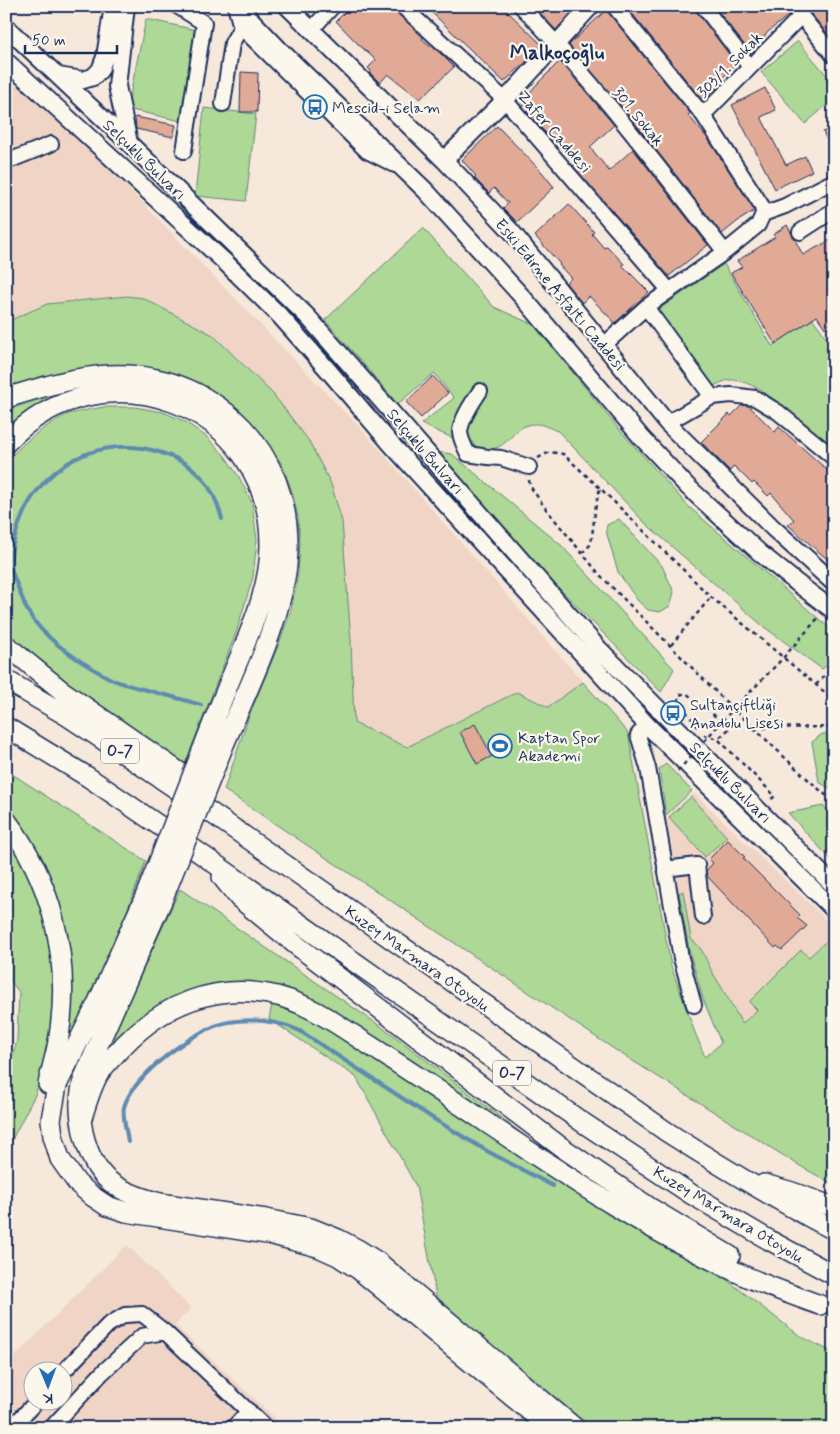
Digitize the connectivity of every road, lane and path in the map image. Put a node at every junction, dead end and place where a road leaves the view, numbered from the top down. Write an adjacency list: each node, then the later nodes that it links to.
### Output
1 (113, 6): 20 (main road)
2 (126, 6): 24 (main road)
3 (177, 6): 26 (street)
4 (237, 6): 14 (street); 29 (main road, Eski Edirne Asfaltı Caddesi)
5 (287, 6): 15 (main road, Eski Edirne Asfaltı Caddesi)
6 (333, 6): 15 (street)
7 (402, 6): 21 (street, Zafer Caddesi)
8 (520, 6): 16 (street, 301. Sokak)
9 (591, 6): 16 (main road)
10 (614, 6): 23 (street)
11 (703, 6): 19 (street)
12 (797, 11): 17 (street); 19 (street, 303/1. Sokak)
13 (6, 27): 20 (main road, Selçuklu Bulvarı)
14 (241, 27): 22 (street); 29 (street)
15 (312, 29): 27 (main road, Eski Edirne Asfaltı Caddesi)
16 (557, 44): 21 (main road); 34 (street, 301. Sokak)
17 (834, 56)
18 (6, 61): 59 (main road, Selçuklu Bulvarı)
19 (750, 67): 23 (street, 303/1. Sokak)
20 (58, 76): 24 (main road, Selçuklu Bulvarı)
21 (505, 100): 27 (main road); 35 (street, Zafer Caddesi)
22 (223, 104)
23 (703, 115): 32 (street)
24 (129, 143): 67 (main road, Selçuklu Bulvarı)
25 (51, 144): 28 (street)
26 (184, 151)
27 (444, 160): 37 (main road, Eski Edirne Asfaltı Caddesi)
28 (6, 162)
29 (403, 168): 49 (main road, Eski Edirne Asfaltı Caddesi)
30 (834, 181): 32 (street)
31 (834, 210): 33 (street)
32 (763, 214): 34 (street)
33 (800, 232)
34 (725, 252): 35 (street)
35 (669, 290): 36 (street)
36 (646, 307): 37 (street); 39 (street)
37 (604, 345): 41 (main road, Eski Edirne Asfaltı Caddesi)
38 (480, 391): 44 (street)
39 (712, 397): 41 (street); 43 (street)
40 (6, 398): 64 (highway)
41 (667, 423): 47 (main road, Eski Edirne Asfaltı Caddesi)
42 (6, 443): 64 (highway)
43 (834, 458)
44 (529, 467): 45 (path); 46 (path)
45 (600, 488): 46 (path); 48 (path)
46 (582, 553): 51 (path)
47 (834, 583)
48 (711, 597): 51 (path); 52 (path)
49 (831, 609): 52 (path)
50 (6, 645): 69 (highway)
51 (671, 645): 57 (path)
52 (783, 658): 55 (path); 57 (path)
53 (834, 674): 55 (path)
54 (6, 680): 69 (highway, Kuzey Marmara Otoyolu / O-7)
55 (816, 684): 56 (path)
56 (834, 700)
57 (734, 710): 58 (path); 63 (path)
58 (722, 721): 62 (path); 65 (path, bridge); 67 (path)
59 (648, 725): 71 (street); 74 (main road, Selçuklu Bulvarı)
60 (6, 727): 70 (highway, Kuzey Marmara Otoyolu / O-7)
61 (834, 727): 63 (path)
62 (698, 728)
63 (755, 728): 66 (path)
64 (215, 742): 73 (highway, bridge)
65 (678, 771)
66 (834, 802)
67 (760, 811): 72 (main road, Selçuklu Bulvarı)
68 (6, 820): 78 (highway)
69 (230, 826): 79 (highway, Kuzey Marmara Otoyolu / O-7)
70 (201, 854): 82 (highway, Kuzey Marmara Otoyolu / O-7); 83 (highway)
71 (665, 869): 75 (street); 76 (street)
72 (834, 886)
73 (154, 897): 77 (highway); 78 (highway)
74 (834, 910)
75 (703, 917)
76 (694, 1005)
77 (81, 1121): 83 (highway); 93 (highway)
78 (53, 1136): 92 (highway)
79 (734, 1175): 80 (highway); 81 (highway, Kuzey Marmara Otoyolu / O-7)
80 (834, 1207)
81 (834, 1230)
82 (834, 1275)
83 (827, 1309)
84 (165, 1332): 85 (street); 86 (street); 89 (street)
85 (72, 1363)
86 (249, 1411): 90 (street); 91 (street)
87 (26, 1412): 88 (street)
88 (11, 1428)
89 (50, 1428)
90 (233, 1428)
91 (266, 1428)
92 (550, 1428)
93 (575, 1428)

